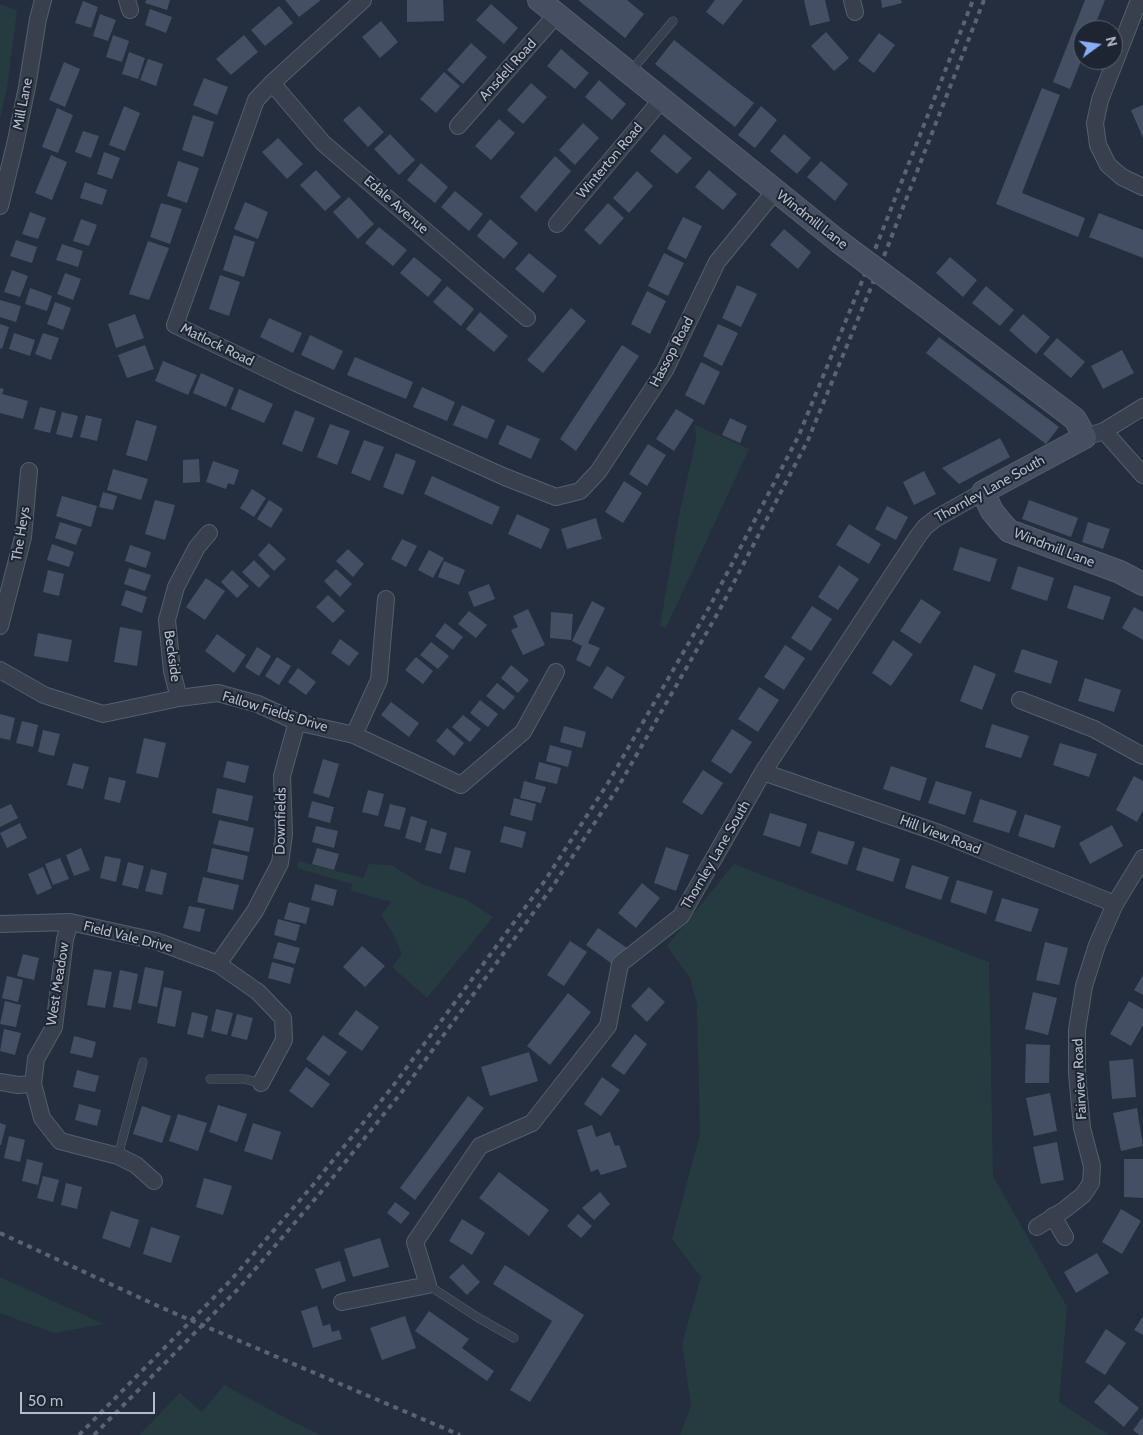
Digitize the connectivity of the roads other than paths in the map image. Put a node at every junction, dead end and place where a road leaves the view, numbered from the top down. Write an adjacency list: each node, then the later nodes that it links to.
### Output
1 (43, 0): 13 (street, Mill Lane)
2 (363, 0): 8 (street, Matlock Road)
3 (539, 0): 5 (street, Windmill Lane)
4 (1139, 0): 11 (street)
5 (557, 14): 7 (street, Windmill Lane); 10 (street, Ansdell Road)
6 (673, 21): 7 (lane)
7 (630, 72): 9 (street, Windmill Lane)
8 (272, 83): 15 (street, Edale Avenue); 21 (street, Matlock Road)
9 (663, 98): 12 (street, Windmill Lane); 14 (street, Winterton Road)
10 (458, 126)
11 (1143, 187)
12 (775, 191): 17 (street, Windmill Lane, bridge); 21 (street, Hassop Road)
13 (0, 206)
14 (557, 224)
15 (527, 318)
16 (1143, 406): 17 (street, Thornley Lane South)
17 (1094, 434): 19 (street); 20 (street, Thornley Lane South)
18 (29, 471): 25 (street, The Heys)
19 (1143, 476)
20 (983, 492): 23 (street, Windmill Lane); 33 (street, Thornley Lane South)
21 (556, 497)
22 (209, 533): 28 (street, Beckside)
23 (1143, 584)
24 (386, 599): 31 (street)
25 (0, 626)
26 (0, 670): 28 (street, Fallow Fields Drive)
27 (556, 672): 31 (street, Fallow Fields Drive)
28 (179, 698): 30 (street, Fallow Fields Drive)
29 (1020, 700): 32 (street)
30 (297, 722): 31 (street, Fallow Fields Drive); 38 (street, Downfields)
31 (354, 735)
32 (1143, 756)
33 (763, 772): 35 (street, Hill View Road); 49 (street, Thornley Lane South)
34 (1143, 858): 35 (street, Fairview Road)
35 (1115, 904): 46 (street, Fairview Road)
36 (70, 922): 37 (street, Field Vale Drive); 38 (street, Field Vale Drive); 43 (street, West Meadow)
37 (0, 924)
38 (218, 964): 42 (street, Field Vale Drive)
39 (143, 1062): 44 (lane)
40 (210, 1080): 42 (lane)
41 (0, 1082): 43 (street)
42 (261, 1083)
43 (33, 1084): 44 (street, West Meadow)
44 (118, 1156): 45 (street, West Meadow)
45 (154, 1181)
46 (1053, 1216): 47 (street, Fairview Road); 48 (street)
47 (1037, 1227)
48 (1065, 1237)
49 (428, 1285): 50 (street); 51 (lane)
50 (342, 1302)
51 (514, 1338)

